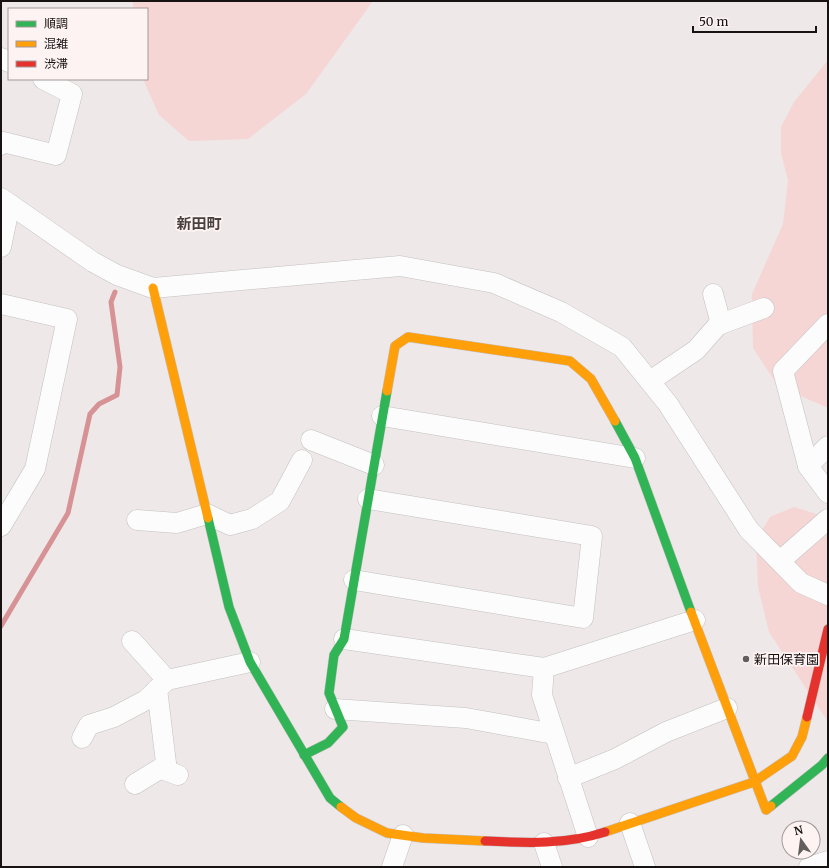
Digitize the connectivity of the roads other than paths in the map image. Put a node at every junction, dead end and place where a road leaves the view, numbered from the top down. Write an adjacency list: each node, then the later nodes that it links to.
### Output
1 (45, 80): 2 (street)
2 (1, 145)
3 (5, 201): 4 (street); 5 (street)
4 (1, 247)
5 (153, 288): 11 (street); 21 (street)
6 (713, 294): 9 (street)
7 (1, 304): 24 (street)
8 (764, 308): 9 (street)
9 (721, 324): 11 (street)
10 (828, 324): 18 (street)
11 (650, 381): 25 (street)
12 (382, 416): 15 (street); 15 (street); 17 (street)
13 (311, 440): 17 (street)
14 (828, 446): 18 (street)
15 (635, 458): 28 (street)
16 (302, 460): 21 (street)
17 (374, 465): 20 (street)
18 (808, 466): 19 (street)
19 (828, 493)
20 (368, 499): 26 (street); 26 (street)
21 (207, 514): 23 (street); 32 (street)
22 (828, 518): 25 (street)
23 (137, 520)
24 (1, 526)
25 (780, 561): 27 (street)
26 (354, 580): 30 (street)
27 (828, 595)
28 (695, 620): 33 (street); 35 (street)
29 (828, 629): 42 (street)
30 (344, 639): 33 (street); 36 (street)
31 (132, 641): 34 (street)
32 (250, 662): 34 (street); 39 (street)
33 (544, 668): 38 (street)
34 (162, 685): 37 (street); 43 (street)
35 (727, 708): 41 (street); 42 (street)
36 (335, 709): 38 (street); 39 (street)
37 (80, 731)
38 (554, 734): 41 (street)
39 (304, 755): 45 (street)
40 (828, 758): 42 (street)
41 (568, 778): 46 (street)
42 (754, 782): 44 (street)
43 (135, 784)
44 (630, 823): 46 (street); 51 (street)
45 (403, 835): 47 (street); 49 (street)
46 (588, 837): 47 (street)
47 (544, 843): 50 (street)
48 (828, 861): 52 (street)
49 (392, 867)
50 (552, 867)
51 (645, 867)
52 (809, 867)

